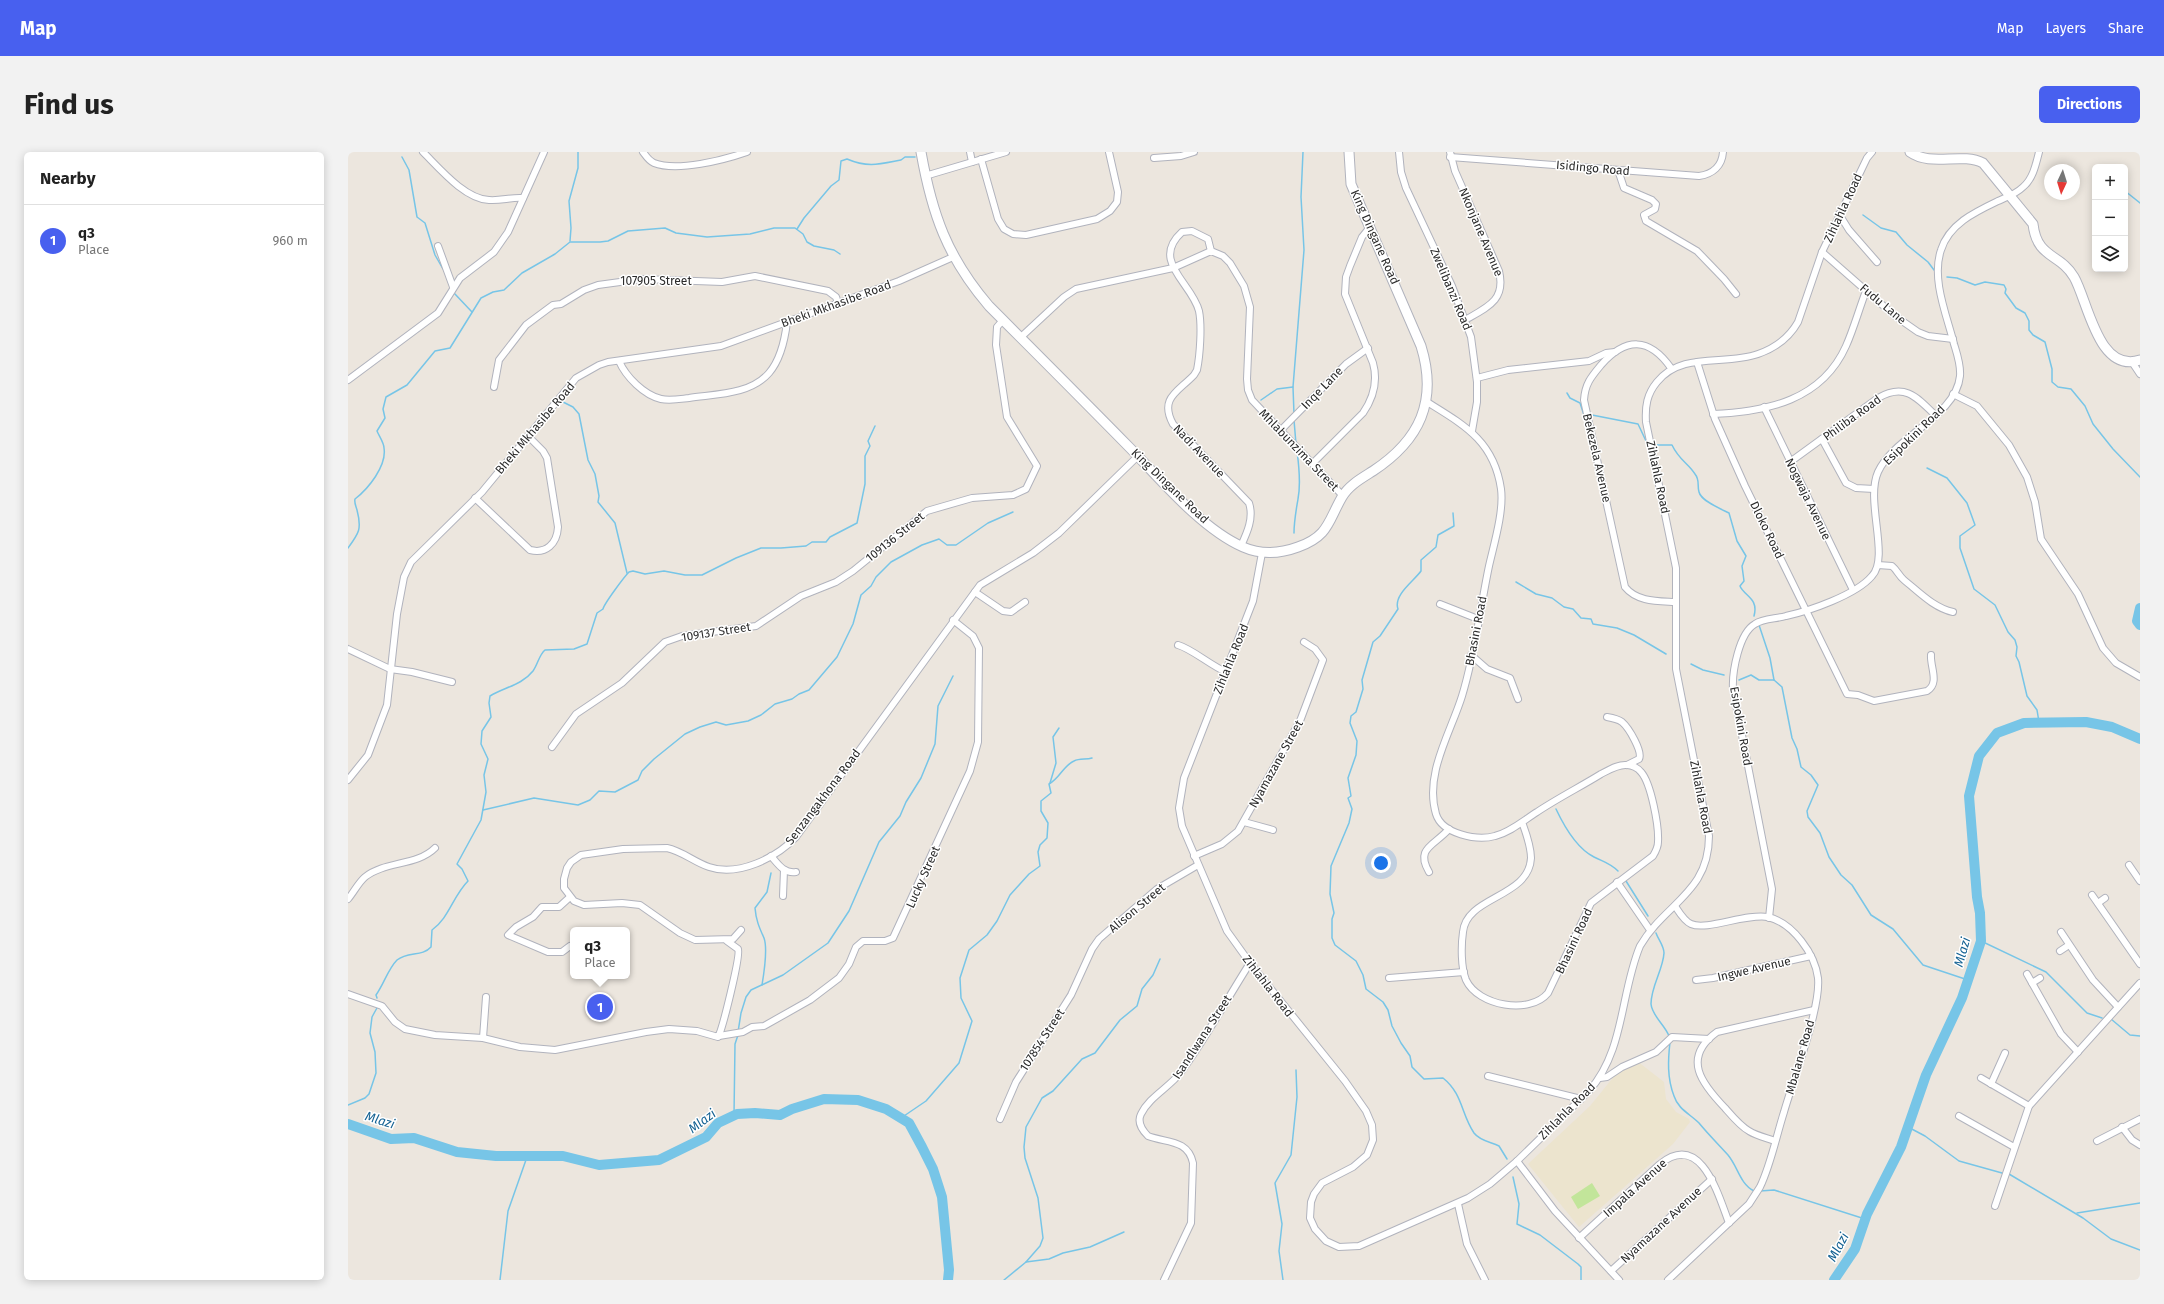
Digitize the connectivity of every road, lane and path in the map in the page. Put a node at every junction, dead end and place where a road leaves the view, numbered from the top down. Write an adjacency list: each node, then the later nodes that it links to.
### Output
1 (423, 152): 23 (street)
2 (544, 152): 23 (street)
3 (643, 152): 4 (street)
4 (747, 152)
5 (921, 152): 21 (street, King Dingane Road)
6 (970, 152): 19 (street)
7 (1006, 152): 18 (street)
8 (1108, 152): 18 (street)
9 (1194, 152): 17 (street)
10 (1349, 152): 25 (street, King Dingane Road)
11 (1399, 152): 37 (street, Zwelibanzi Road)
12 (1723, 152): 20 (street, Isidingo Road)
13 (1872, 152): 24 (street, Zihlahla Road)
14 (1910, 152): 22 (street)
15 (2039, 152): 22 (street, Esipokini Road)
16 (1450, 155): 20 (street, Isidingo Road); 37 (street, Nkonjane Avenue)
17 (1154, 158)
18 (981, 159): 19 (street)
19 (972, 162): 21 (street)
20 (1618, 170): 34 (street)
21 (925, 176): 29 (street, King Dingane Road)
22 (2010, 196): 40 (street, Esipokini Road); 44 (street)
23 (523, 198): 32 (street)
24 (1839, 214): 28 (street, Zihlahla Road); 30 (street)
25 (1370, 227): 41 (street); 52 (street, King Dingane Road)
26 (438, 246): 32 (street)
27 (1211, 251): 31 (street); 31 (street); 56 (street, Mhlabunzima Street)
28 (1822, 252): 33 (street, Fudu Lane); 45 (street, Zihlahla Road)
29 (953, 257): 35 (street, Bheki Mkhasibe Road); 36 (street, King Dingane Road)
30 (1877, 262)
31 (1173, 268): 39 (street); 66 (street, Nadi Avenue)
32 (453, 287): 49 (street)
33 (1866, 291): 40 (street, Fudu Lane); 53 (street)
34 (1736, 294)
35 (838, 303): 38 (street, Bheki Mkhasibe Road); 50 (street, 107905 Street)
36 (1003, 320): 39 (street, King Dingane Road); 69 (street, 109136 Street)
37 (1465, 320): 48 (street, Zwelibanzi Road)
38 (787, 322): 43 (street, Bheki Mkhasibe Road); 43 (street)
39 (1021, 337): 60 (street, King Dingane Road)
40 (1953, 339): 51 (street, Esipokini Road)
41 (1368, 348): 56 (street, Inqe Lane); 62 (street)
42 (1615, 352): 46 (street, Bekezela Avenue); 48 (street); 73 (street, Bekezela Avenue)
43 (619, 361): 58 (street, Bheki Mkhasibe Road)
44 (2136, 361): 47 (street)
45 (1697, 362): 46 (street, Zihlahla Road); 54 (street, Dloko Road)
46 (1671, 368): 73 (street, Zihlahla Road)
47 (2140, 374)
48 (1477, 378): 57 (street, Zwelibanzi Road)
49 (348, 380)
50 (494, 387)
51 (1953, 394): 55 (street, Esipokini Road); 86 (street)
52 (1427, 402): 57 (street, Bhasini Road); 64 (street, King Dingane Road)
53 (1764, 407): 54 (street); 61 (street, Nogwaja Avenue)
54 (1712, 414): 75 (street, Dloko Road)
55 (1935, 415): 59 (street, Philiba Road); 63 (street, Esipokini Road)
56 (1280, 431): 62 (street, Mhlabunzima Street)
57 (1472, 431): 77 (street, Bhasini Road)
58 (528, 436): 65 (street, Bheki Mkhasibe Road); 65 (street)
59 (1822, 439): 61 (street, Philiba Road); 63 (street)
60 (1138, 456): 66 (street, King Dingane Road); 71 (street, Senzangakhona Road)
61 (1790, 462): 70 (street, Nogwaja Avenue)
62 (1313, 463): 64 (street, Mhlabunzima Street)
63 (1874, 489): 68 (street, Esipokini Road)
64 (1343, 496): 67 (street, King Dingane Road)
65 (475, 498): 84 (street, Bheki Mkhasibe Road)
66 (1241, 546): 67 (street, King Dingane Road)
67 (1262, 553): 85 (street, Zihlahla Road)
68 (1878, 565): 70 (street, Esipokini Road); 76 (street)
69 (818, 589): 90 (street, 109137 Street)
70 (1853, 590): 75 (street, Esipokini Road)
71 (975, 592): 72 (street); 78 (street, Senzangakhona Road)
72 (1025, 602)
73 (1675, 602): 113 (street, Zihlahla Road)
74 (1440, 604): 77 (street)
75 (1806, 612): 83 (street, Dloko Road); 114 (street, Esipokini Road)
76 (1953, 612)
77 (1478, 618): 82 (street, Bhasini Road)
78 (953, 620): 98 (street, Senzangakhona Road); 137 (street, Lucky Street)
79 (1304, 642): 93 (street, Nyamazane Street)
80 (1178, 645): 85 (street)
81 (348, 649): 84 (street)
82 (1471, 655): 88 (street); 95 (street, Bhasini Road)
83 (1931, 655)
84 (390, 669): 87 (street); 92 (street, Bheki Mkhasibe Road)
85 (1226, 672): 99 (street, Zihlahla Road)
86 (2140, 677)
87 (452, 682)
88 (1518, 699)
89 (1608, 718): 91 (street)
90 (552, 747)
91 (1627, 765): 94 (street); 106 (street, Bhasini Road)
92 (348, 780)
93 (1244, 822): 96 (street); 99 (street, Nyamazane Street)
94 (1522, 822): 95 (street); 126 (street, Bhasini Road)
95 (1449, 829): 104 (street)
96 (1274, 830)
97 (435, 848): 111 (street)
98 (771, 856): 102 (street); 109 (street, Senzangakhona Road)
99 (1194, 856): 100 (street, Zihlahla Road)
100 (1198, 865): 123 (street, Alison Street); 124 (street, Zihlahla Road)
101 (2129, 865): 105 (street)
102 (784, 870): 103 (street); 108 (street)
103 (796, 872)
104 (1429, 872)
105 (2140, 881)
106 (1617, 882): 116 (street); 126 (street, Bhasini Road)
107 (2092, 895): 112 (street)
108 (783, 896)
109 (570, 897): 118 (street); 120 (street)
110 (2105, 898): 112 (street)
111 (348, 899)
112 (2098, 902): 125 (street)
113 (1674, 906): 114 (street); 116 (street, Zihlahla Road)
114 (1769, 918): 122 (street, Mbalane Road)
115 (741, 930): 118 (street)
116 (1650, 930): 143 (street, Zihlahla Road)
117 (2061, 932): 119 (street)
118 (727, 941): 137 (street)
119 (2069, 944): 121 (street); 135 (street)
120 (570, 946)
121 (2060, 951)
122 (1812, 956): 130 (street, Ingwe Avenue); 136 (street, Mbalane Road)
123 (1087, 962): 150 (street, 107854 Street)
124 (1250, 963): 158 (street, Zihlahla Road); 163 (street, Isandlwana Street)
125 (2140, 964)
126 (1464, 972): 128 (street)
127 (2027, 974): 131 (street)
128 (1390, 978)
129 (2040, 978): 131 (street)
130 (1696, 980)
131 (2032, 983): 140 (street)
132 (2140, 983): 135 (street)
133 (348, 994): 138 (street)
134 (486, 997): 138 (street)
135 (2118, 1007): 140 (street)
136 (1814, 1010): 139 (street); 153 (street, Mbalane Road)
137 (719, 1036): 138 (street)
138 (483, 1038)
139 (1709, 1039): 143 (street); 153 (street)
140 (2078, 1052): 147 (street)
141 (2005, 1053): 145 (street)
142 (1488, 1076): 146 (street)
143 (1600, 1078): 146 (street, Zihlahla Road)
144 (1981, 1078): 145 (street)
145 (1992, 1084): 147 (street)
146 (1581, 1099): 156 (street, Zihlahla Road)
147 (2029, 1106): 155 (street)
148 (1959, 1116): 155 (street)
149 (2140, 1118): 151 (street)
150 (1000, 1119)
151 (2122, 1127): 152 (street); 154 (street)
152 (2098, 1140)
153 (1775, 1141): 160 (street, Mbalane Road)
154 (2140, 1145)
155 (2014, 1147): 159 (street)
156 (1517, 1161): 158 (street, Zihlahla Road); 161 (street)
157 (1712, 1178): 160 (street, Impala Avenue); 161 (street, Impala Avenue); 162 (street, Nyamazane Avenue)
158 (1458, 1204): 164 (street)
159 (1995, 1206)
160 (1729, 1223): 166 (street, Mbalane Road)
161 (1579, 1238): 162 (street)
162 (1611, 1271): 165 (street)
163 (1164, 1280)
164 (1485, 1280)
165 (1619, 1280)
166 (1668, 1280)

